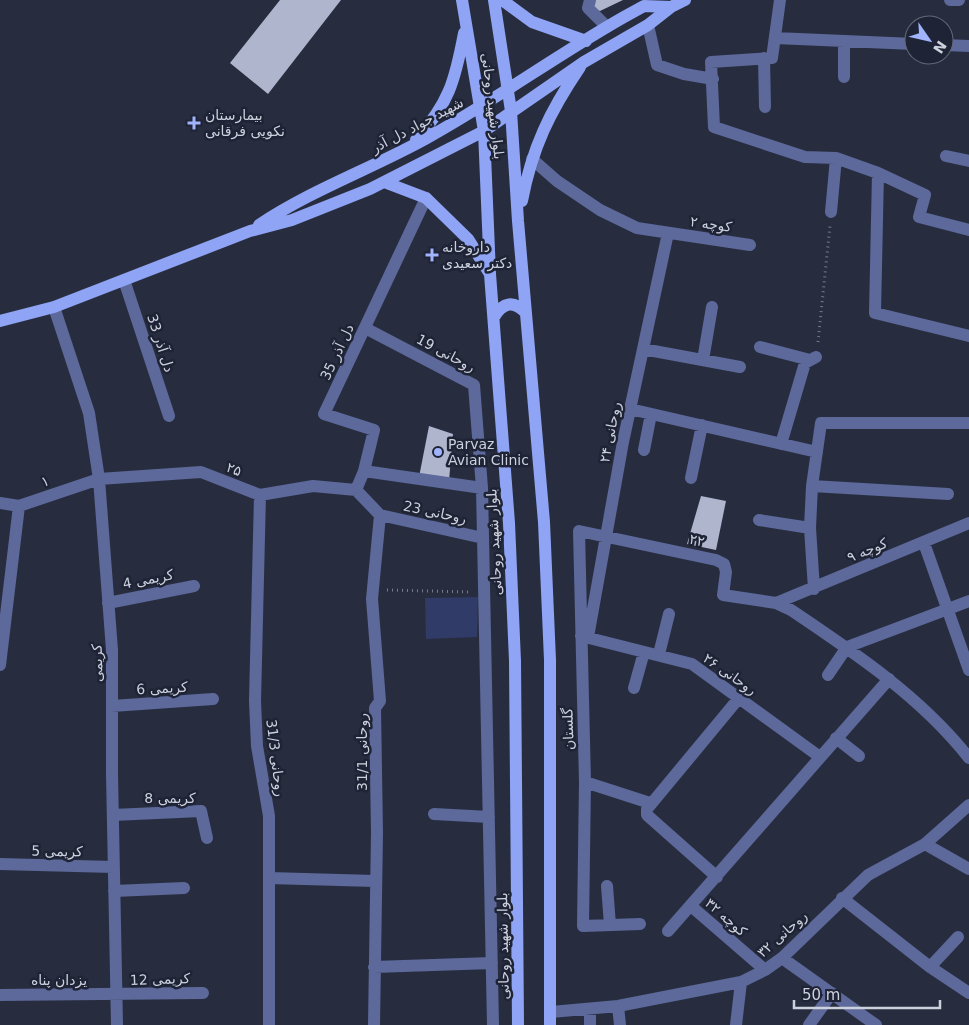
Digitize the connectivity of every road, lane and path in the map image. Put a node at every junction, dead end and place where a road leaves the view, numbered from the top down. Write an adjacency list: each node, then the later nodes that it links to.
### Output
1 (462, 0): 10 (main road, بلوار شهید روحانی)
2 (494, 0): 23 (main road, بلوار شهید روحانی)
3 (502, 0): 14 (main road)
4 (590, 0): 12 (street)
5 (685, 0): 9 (main road, شهید جواد دل آذر)
6 (780, 0): 13 (street)
7 (950, 0): 8 (street)
8 (959, 0)
9 (671, 7): 11 (main road, شهید جواد دل آذر); 12 (main road, شهید جواد دل آذر)
10 (466, 23): 25 (main road, بلوار شهید روحانی); 28 (main road)
11 (648, 25): 20 (main road, شهید جواد دل آذر); 22 (street)
12 (606, 26): 14 (main road, شهید جواد دل آذر)
13 (775, 38): 15 (street); 19 (street)
14 (586, 41): 23 (main road, شهید جواد دل آذر)
15 (844, 41): 16 (street); 21 (street)
16 (904, 44)
17 (954, 45): 18 (street)
18 (969, 46)
19 (764, 58): 22 (street); 24 (street)
20 (584, 62): 26 (main road, شهید جواد دل آذر); 31 (main road)
21 (844, 77)
22 (712, 79): 30 (street)
23 (509, 89): 25 (main road, شهید جواد دل آذر); 26 (main road, بلوار شهید روحانی)
24 (765, 107)
25 (480, 108): 27 (main road, بلوار شهید روحانی); 28 (main road, شهید جواد دل آذر)
26 (511, 111): 27 (main road, شهید جواد دل آذر); 37 (main road, بلوار شهید روحانی)
27 (484, 131): 34 (main road, شهید جواد دل آذر); 42 (main road, بلوار شهید روحانی)
28 (410, 147): 39 (main road, شهید جواد دل آذر)
29 (946, 156): 32 (street)
30 (836, 158): 33 (street); 36 (street)
31 (532, 159): 37 (main road); 40 (street, کوچه ۲)
32 (969, 161)
33 (878, 173): 38 (street); 50 (street)
34 (384, 182): 35 (main road); 39 (main road, شهید جواد دل آذر)
35 (426, 198): 42 (main road); 49 (street, دل آذر 35)
36 (831, 212): 53 (path)
37 (518, 221): 46 (main road, بلوار شهید روحانی)
38 (969, 230)
39 (250, 231): 43 (main road, شهید جواد دل آذر)
40 (668, 233): 41 (street, کوچه ۲); 52 (street, روحانی ۲۴)
41 (750, 245)
42 (490, 274): 47 (main road, بلوار شهید روحانی)
43 (124, 280): 44 (main road, شهید جواد دل آذر); 58 (street, دل آذر 33)
44 (54, 307): 48 (main road, شهید جواد دل آذر); 66 (street, کریمی)
45 (712, 307): 54 (street)
46 (526, 313): 47 (main road); 143 (main road, بلوار شهید روحانی)
47 (494, 317): 149 (main road, بلوار شهید روحانی)
48 (0, 321)
49 (365, 328): 64 (street, دل آذر 35); 68 (street, روحانی 19)
50 (969, 336)
51 (760, 347): 53 (street)
52 (643, 348): 54 (street); 56 (street, روحانی ۲۴)
53 (813, 359): 61 (street)
54 (703, 360): 55 (street)
55 (740, 367)
56 (630, 409): 57 (street); 79 (street, روحانی ۲۴)
57 (651, 414): 60 (street); 62 (street)
58 (169, 416)
59 (969, 423): 63 (street)
60 (702, 425): 61 (street); 65 (street)
61 (781, 444): 63 (street)
62 (644, 450)
63 (817, 452): 67 (street)
64 (364, 471): 68 (street); 69 (street, دل آذر 35)
65 (692, 478)
66 (99, 480): 71 (street, ۲۵); 73 (street, ۱); 87 (street, کریمی)
67 (812, 486): 70 (street); 77 (street)
68 (482, 488): 80 (street)
69 (356, 490): 71 (street); 74 (street)
70 (948, 494)
71 (260, 495): 119 (street, روحانی 31/3)
72 (0, 503): 73 (street, ۱)
73 (19, 506): 95 (street)
74 (380, 515): 80 (street, روحانی 23); 84 (street, روحانی 31/1)
75 (759, 520): 77 (street)
76 (969, 524): 81 (street, کوچه ۹)
77 (810, 528): 83 (street)
78 (579, 531): 79 (street, ۲۲); 91 (street, گلستان)
79 (606, 536): 88 (street, ۲۲); 91 (street, روحانی ۲۴)
80 (483, 538): 85 (street)
81 (924, 544): 83 (street, کوچه ۹); 89 (street)
82 (194, 586): 87 (street, کریمی 4)
83 (814, 588): 88 (street, کوچه ۹)
84 (373, 589): 85 (path); 120 (street, روحانی 31/1)
85 (484, 593): 112 (street)
86 (969, 601): 89 (street)
87 (108, 602): 102 (street, کریمی)
88 (776, 603): 92 (street)
89 (947, 610): 92 (street); 96 (street)
90 (669, 614): 94 (street)
91 (584, 637): 93 (street, روحانی ۲۶); 107 (street, گلستان)
92 (847, 647): 97 (street); 98 (street)
93 (644, 652): 94 (street, روحانی ۲۶); 99 (street)
94 (659, 654): 100 (street, روحانی ۲۶)
95 (0, 665)
96 (969, 670)
97 (828, 674)
98 (889, 679): 103 (street); 106 (street)
99 (634, 688)
100 (739, 698): 105 (street, روحانی ۲۶); 108 (street)
101 (214, 700): 102 (street, کریمی 6)
102 (112, 706): 111 (street, کریمی)
103 (836, 738): 104 (street); 105 (street)
104 (859, 756)
105 (820, 757): 118 (street)
106 (969, 758)
107 (585, 782): 108 (street); 127 (street, گلستان)
108 (650, 803): 118 (street)
109 (969, 805): 114 (street, روحانی ۳۲)
110 (434, 814): 112 (street)
111 (113, 815): 113 (street, کریمی 8); 116 (street, کریمی)
112 (489, 817): 131 (street)
113 (207, 838)
114 (925, 844): 117 (street); 124 (street, روحانی ۳۲)
115 (0, 864): 116 (street, کریمی 5)
116 (113, 867): 123 (street, کریمی)
117 (969, 869)
118 (717, 877): 125 (street)
119 (270, 878): 120 (street); 146 (street, روحانی 31/3)
120 (375, 881): 132 (street, روحانی 31/1)
121 (607, 886): 127 (street)
122 (184, 888): 123 (street)
123 (114, 891): 140 (street, کریمی)
124 (842, 898): 130 (street, روحانی ۳۲); 133 (street)
125 (691, 906): 128 (street); 134 (street, کوچه ۳۲)
126 (640, 924): 127 (street)
127 (610, 925)
128 (668, 931)
129 (958, 937): 133 (street)
130 (782, 958): 134 (street, روحانی ۳۲); 137 (street)
131 (492, 963): 132 (street); 148 (street)
132 (374, 967): 147 (street, روحانی 31/1)
133 (930, 967): 138 (street)
134 (765, 970): 135 (street, روحانی ۳۲)
135 (741, 982): 141 (street, روحانی ۳۲); 153 (street)
136 (203, 993): 140 (street, کریمی 12)
137 (832, 993): 144 (street); 154 (street)
138 (969, 993)
139 (0, 995): 140 (street, یزدان پناه)
140 (117, 995): 145 (street, کریمی)
141 (618, 1006): 142 (street, روحانی ۳۲); 152 (street)
142 (590, 1009): 143 (street, روحانی ۳۲); 151 (street)
143 (550, 1012): 150 (main road, بلوار شهید روحانی)
144 (874, 1024)
145 (117, 1025)
146 (269, 1025)
147 (374, 1025)
148 (493, 1025)
149 (518, 1025)
150 (550, 1025)
151 (590, 1025)
152 (620, 1025)
153 (736, 1025)
154 (809, 1025)

